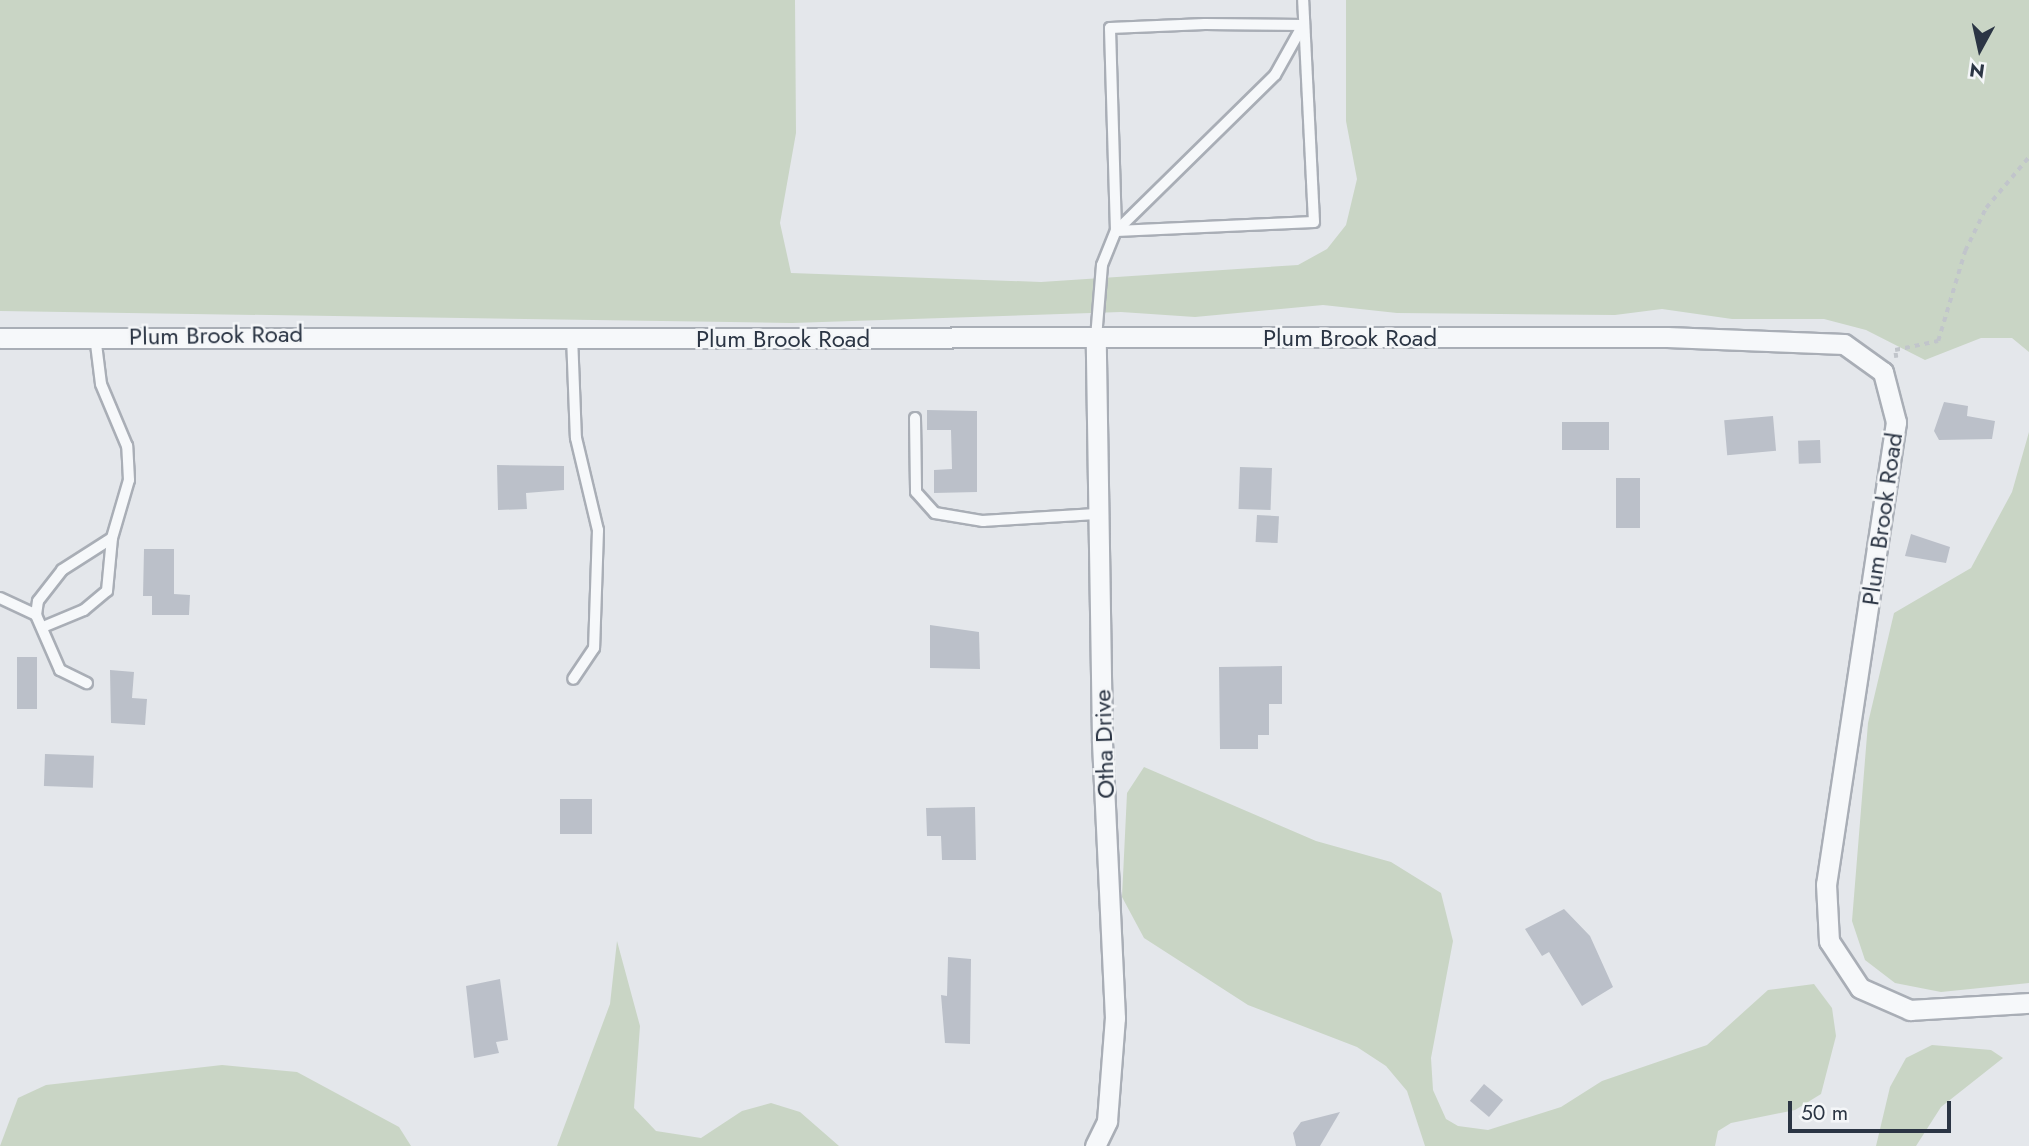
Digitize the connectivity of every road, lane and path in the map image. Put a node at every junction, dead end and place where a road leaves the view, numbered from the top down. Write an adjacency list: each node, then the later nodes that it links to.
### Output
1 (1303, 0): 2 (lane)
2 (1303, 25): 4 (lane); 4 (lane); 4 (lane)
3 (2029, 157): 9 (path)
4 (1116, 231): 8 (lane)
5 (572, 335): 6 (street, Plum Brook Road); 8 (street, Plum Brook Road); 16 (lane)
6 (95, 336): 7 (street, Plum Brook Road); 12 (lane)
7 (0, 338)
8 (1096, 338): 11 (street, Otha Drive); 18 (street, Plum Brook Road)
9 (1898, 368)
10 (915, 418): 11 (lane)
11 (1099, 514): 19 (street, Otha Drive)
12 (112, 538): 14 (lane); 15 (lane)
13 (0, 598): 14 (lane)
14 (36, 615): 15 (lane)
15 (43, 627): 17 (lane)
16 (573, 679)
17 (87, 683)
18 (2029, 1003)
19 (1095, 1146)

